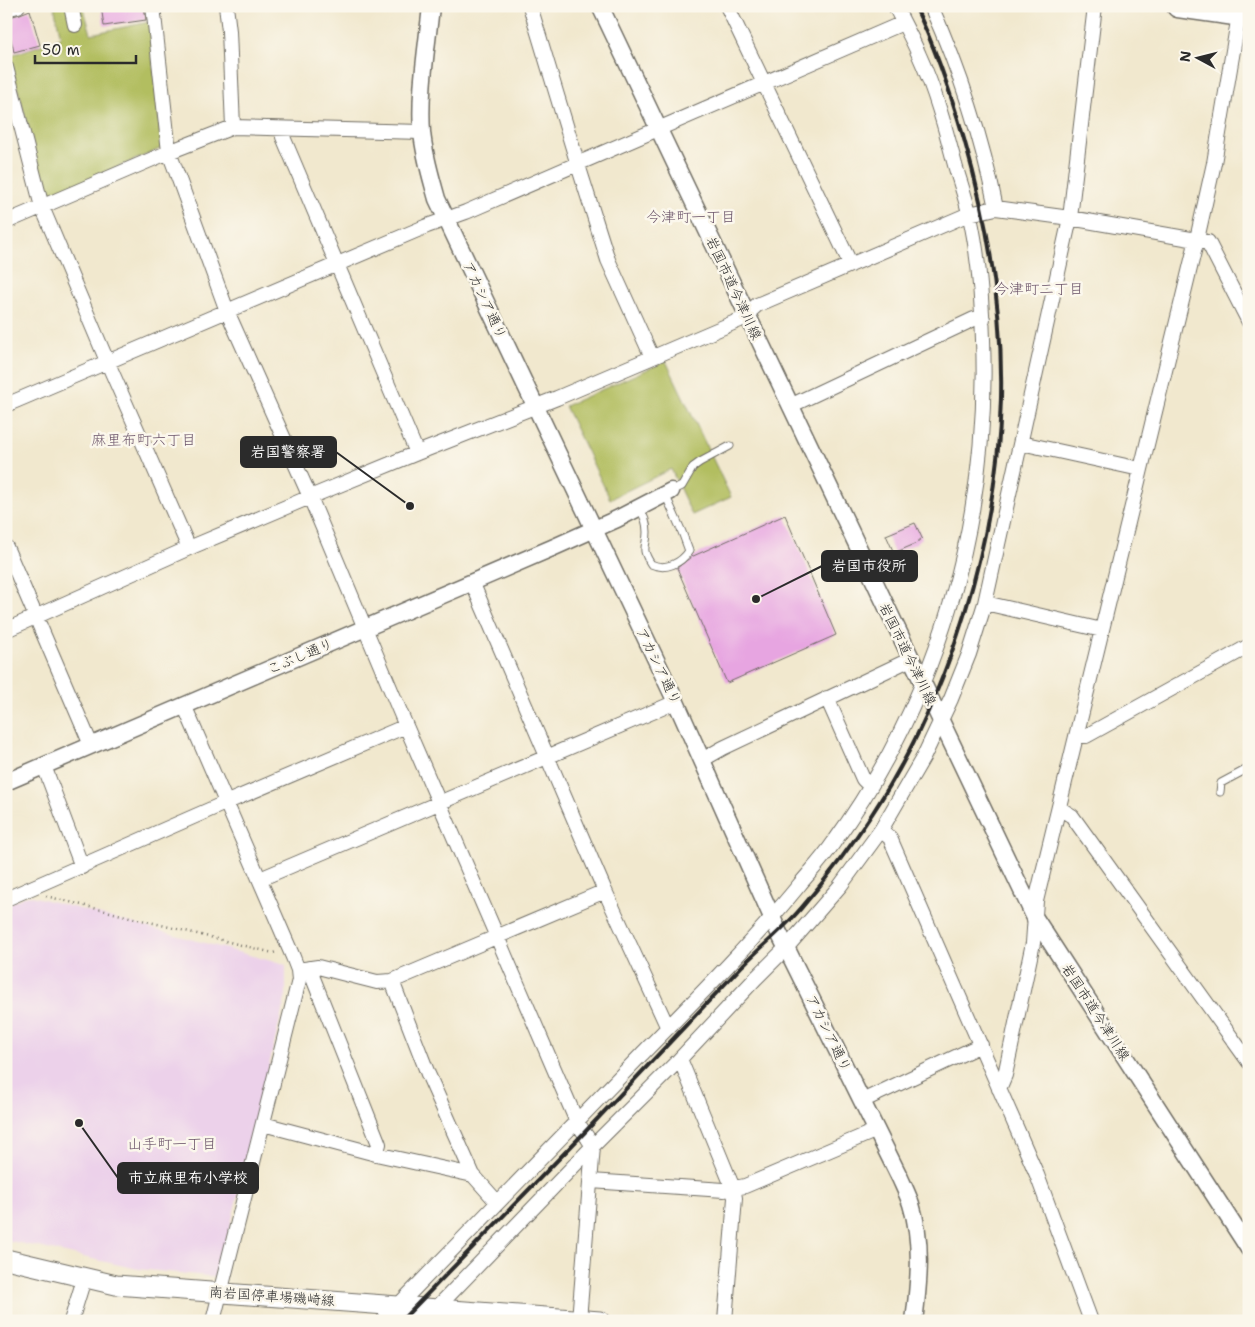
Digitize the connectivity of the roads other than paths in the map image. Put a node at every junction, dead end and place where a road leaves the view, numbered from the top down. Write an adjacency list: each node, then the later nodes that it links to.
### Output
1 (18, 6): 13 (street)
2 (71, 6): 16 (street)
3 (153, 6): 24 (street)
4 (226, 6): 20 (street)
5 (431, 6): 23 (street, アカシア通り)
6 (530, 6): 25 (street)
7 (600, 6): 22 (street, 岩国市道今津川線)
8 (727, 6): 18 (street)
9 (895, 6): 15 (street)
10 (931, 6): 27 (street)
11 (1095, 6): 29 (street)
12 (1178, 6): 14 (highway)
13 (6, 9)
14 (1244, 12): 32 (street)
15 (903, 23): 18 (street); 28 (street)
16 (75, 25)
17 (6, 67): 19 (street)
18 (764, 84): 22 (street); 34 (street)
19 (12, 110): 26 (street)
20 (233, 127): 21 (street); 24 (street)
21 (283, 129): 23 (street); 33 (street)
22 (660, 129): 25 (street); 36 (street, 岩国市道今津川線)
23 (422, 132): 30 (street, アカシア通り)
24 (169, 152): 26 (street); 35 (street)
25 (578, 164): 30 (street); 39 (street)
26 (42, 207): 31 (street); 40 (street)
27 (996, 208): 28 (street); 29 (street)
28 (969, 214): 34 (street); 37 (street)
29 (1070, 218): 32 (street); 44 (street)
30 (446, 219): 33 (street); 42 (street, アカシア通り)
31 (6, 222)
32 (1197, 239): 38 (street); 47 (street)
33 (337, 265): 35 (street); 46 (street)
34 (851, 265): 36 (street)
35 (227, 311): 40 (street); 49 (street)
36 (746, 315): 39 (street); 43 (street, 岩国市道今津川線)
37 (983, 319): 43 (street); 62 (street)
38 (1249, 322)
39 (652, 357): 42 (street)
40 (107, 362): 41 (street); 53 (street)
41 (6, 405)
42 (534, 406): 46 (street); 51 (street, アカシア通り)
43 (790, 406): 61 (street, 岩国市道今津川線)
44 (1021, 443): 47 (street); 55 (street)
45 (730, 446): 48 (lane)
46 (417, 453): 49 (street)
47 (1140, 469): 59 (street)
48 (668, 492): 50 (street, こぶし通り); 50 (lane)
49 (310, 497): 53 (street); 57 (street)
50 (640, 508): 51 (street, こぶし通り)
51 (593, 529): 54 (street, こぶし通り); 64 (street, アカシア通り)
52 (6, 547): 56 (street)
53 (189, 548): 56 (street)
54 (472, 582): 57 (street, こぶし通り); 70 (street)
55 (985, 603): 59 (street); 66 (street)
56 (36, 617): 58 (street); 69 (street)
57 (365, 629): 65 (street, こぶし通り); 67 (street)
58 (6, 630)
59 (1102, 630): 68 (street)
60 (1249, 646): 68 (street)
61 (911, 659): 62 (street, 岩国市道今津川線); 63 (street)
62 (924, 685): 66 (street, 岩国市道今津川線); 75 (street)
63 (827, 698): 71 (street); 75 (street)
64 (676, 702): 70 (street); 71 (street, アカシア通り)
65 (184, 705): 69 (street, こぶし通り); 78 (street)
66 (941, 723): 80 (street); 86 (street, 岩国市道今津川線)
67 (406, 726): 77 (street); 78 (street)
68 (1077, 736): 79 (street)
69 (91, 745): 72 (street, こぶし通り)
70 (549, 758): 77 (street); 83 (street)
71 (702, 760): 85 (street, アカシア通り)
72 (44, 766): 74 (street, こぶし通り); 81 (street)
73 (1249, 768): 76 (lane)
74 (6, 782)
75 (870, 786): 85 (street)
76 (1220, 792)
77 (439, 802): 82 (street); 87 (street)
78 (225, 803): 81 (street); 82 (street)
79 (1059, 808): 86 (street); 94 (street)
80 (881, 830): 88 (street); 92 (street)
81 (82, 866): 84 (street)
82 (260, 880): 89 (street)
83 (605, 891): 87 (street); 91 (street)
84 (6, 899)
85 (773, 917): 88 (street, アカシア通り); 91 (street)
86 (1034, 918): 95 (street); 106 (street, 岩国市道今津川線)
87 (497, 936): 90 (street); 97 (street)
88 (787, 947): 93 (street); 96 (street, アカシア通り)
89 (304, 969): 90 (street); 98 (street); 101 (street)
90 (392, 981): 102 (street)
91 (668, 1028): 97 (street)
92 (981, 1045): 95 (street); 96 (street)
93 (680, 1059): 100 (street); 104 (street)
94 (1249, 1062)
95 (999, 1089): 120 (street)
96 (862, 1101): 99 (street, アカシア通り)
97 (577, 1122): 100 (street); 105 (street)
98 (263, 1124): 101 (street); 109 (street)
99 (877, 1130): 104 (street); 119 (street, アカシア通り)
100 (593, 1146): 103 (street); 111 (street)
101 (376, 1154): 102 (street)
102 (473, 1175): 105 (street)
103 (591, 1181): 104 (street); 113 (street)
104 (733, 1188): 118 (street)
105 (497, 1202): 110 (street)
106 (1249, 1249)
107 (6, 1259): 108 (main road, 南岩国停車場磯崎線)
108 (84, 1278): 109 (main road, 南岩国停車場磯崎線); 114 (street)
109 (220, 1292): 110 (main road, 南岩国停車場磯崎線); 115 (street)
110 (397, 1306): 111 (main road, 南岩国停車場磯崎線); 116 (street)
111 (429, 1315): 112 (main road, 南岩国停車場磯崎線)
112 (545, 1319): 113 (main road, 南岩国停車場磯崎線)
113 (580, 1320): 117 (main road, 南岩国停車場磯崎線)
114 (71, 1321)
115 (213, 1321)
116 (383, 1321)
117 (600, 1321)
118 (725, 1321)
119 (914, 1321)
120 (1092, 1321)

